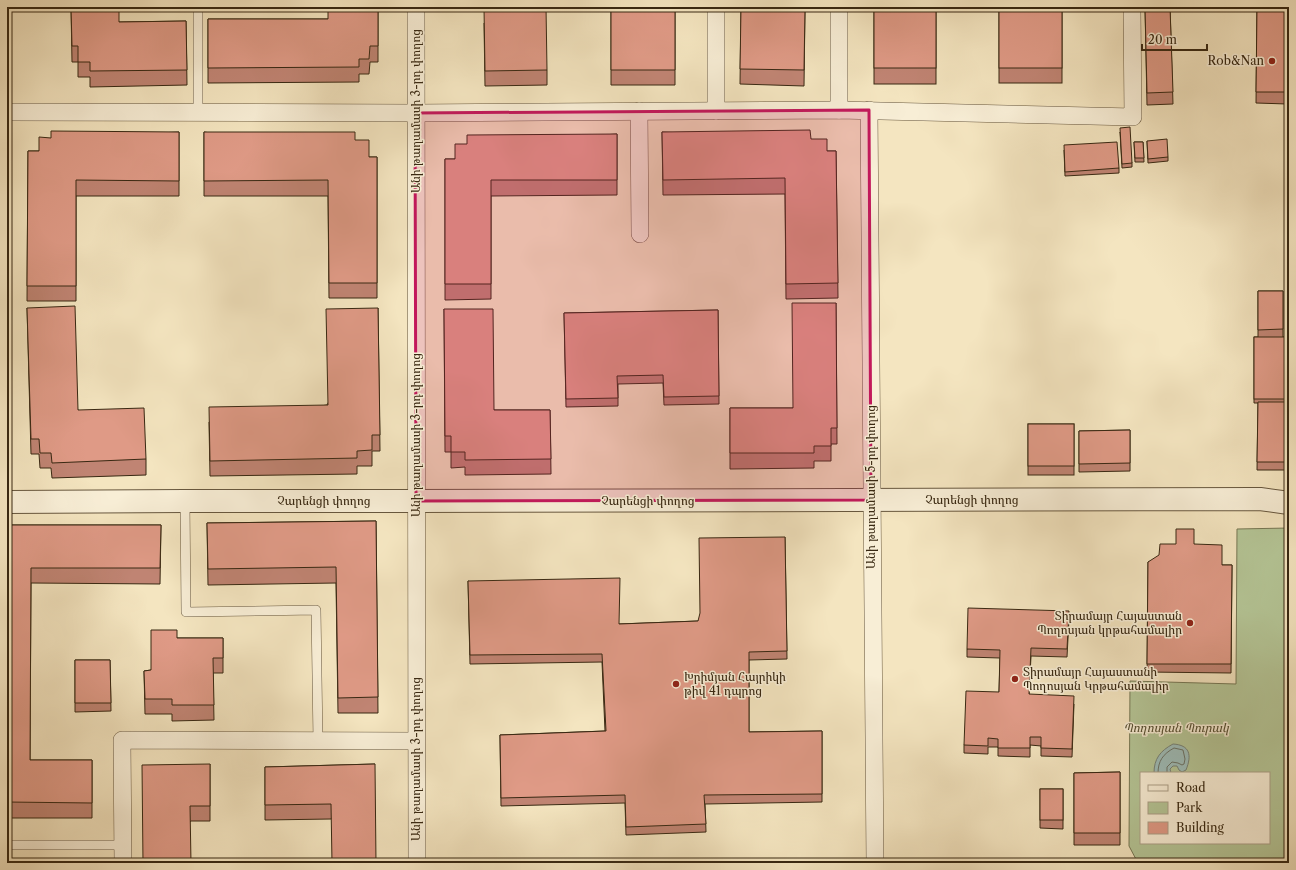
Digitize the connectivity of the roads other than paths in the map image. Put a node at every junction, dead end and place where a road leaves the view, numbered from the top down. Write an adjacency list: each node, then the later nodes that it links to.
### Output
1 (198, 7): 11 (lane)
2 (416, 7): 12 (street, Անի թաղամասի 3-րդ փողոց)
3 (716, 7): 9 (street)
4 (839, 7): 6 (street)
5 (1132, 10): 7 (street)
6 (840, 110): 7 (street); 9 (street)
7 (869, 110): 14 (street, Անի թաղամասի 5-րդ փողոց)
8 (639, 111): 9 (street); 12 (street); 13 (street)
9 (716, 111)
10 (7, 112): 11 (street)
11 (198, 112): 12 (street)
12 (415, 113): 16 (street, Անի թաղամասի 3-րդ փողոց)
13 (640, 234)
14 (871, 500): 16 (street, Չարենցի փողոց); 18 (street, Չարենցի փողոց); 25 (street, Անի թաղամասի 5-րդ փողոց)
15 (185, 501): 16 (street, Չարենցի փողոց); 17 (street, Չարենցի փողոց); 19 (lane)
16 (416, 501): 20 (street, Անի թաղամասի 3-րդ փողոց)
17 (7, 502)
18 (1289, 503)
19 (318, 741): 20 (street); 21 (street)
20 (416, 741): 24 (street, Անի թաղամասի 3-րդ փողոց)
21 (123, 845): 22 (lane); 23 (street)
22 (7, 846)
23 (124, 863)
24 (417, 863)
25 (875, 863)

